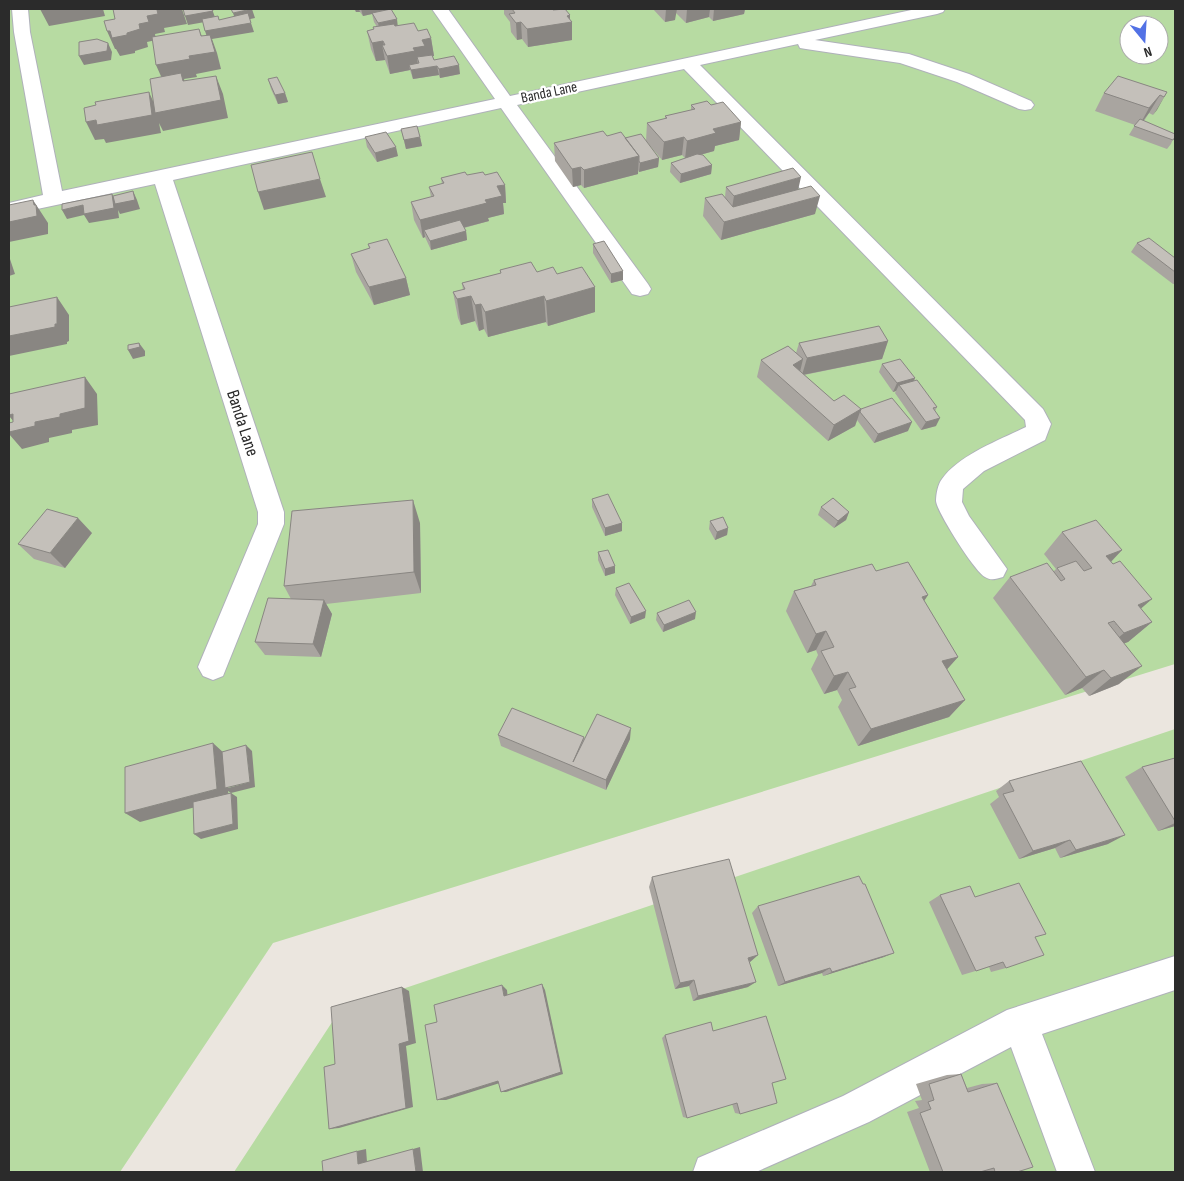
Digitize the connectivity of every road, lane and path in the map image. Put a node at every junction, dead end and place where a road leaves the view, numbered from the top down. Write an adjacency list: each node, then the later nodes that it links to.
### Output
1 (20, 9): 4 (street)
2 (440, 9): 7 (street)
3 (936, 9): 5 (street, Banda Lane)
4 (15, 33): 10 (street)
5 (787, 41): 6 (street, Banda Lane); 8 (street)
6 (688, 63): 7 (street, Banda Lane); 13 (street)
7 (504, 102): 9 (street, Banda Lane); 12 (street)
8 (1026, 105)
9 (162, 176): 10 (street, Banda Lane); 14 (street, Banda Lane)
10 (54, 199): 11 (street, Banda Lane)
11 (9, 209)
12 (640, 289)
13 (994, 569)
14 (213, 667)
15 (1175, 973): 16 (street)
16 (1020, 1022): 17 (street); 18 (street)
17 (712, 1172)
18 (1076, 1172)

